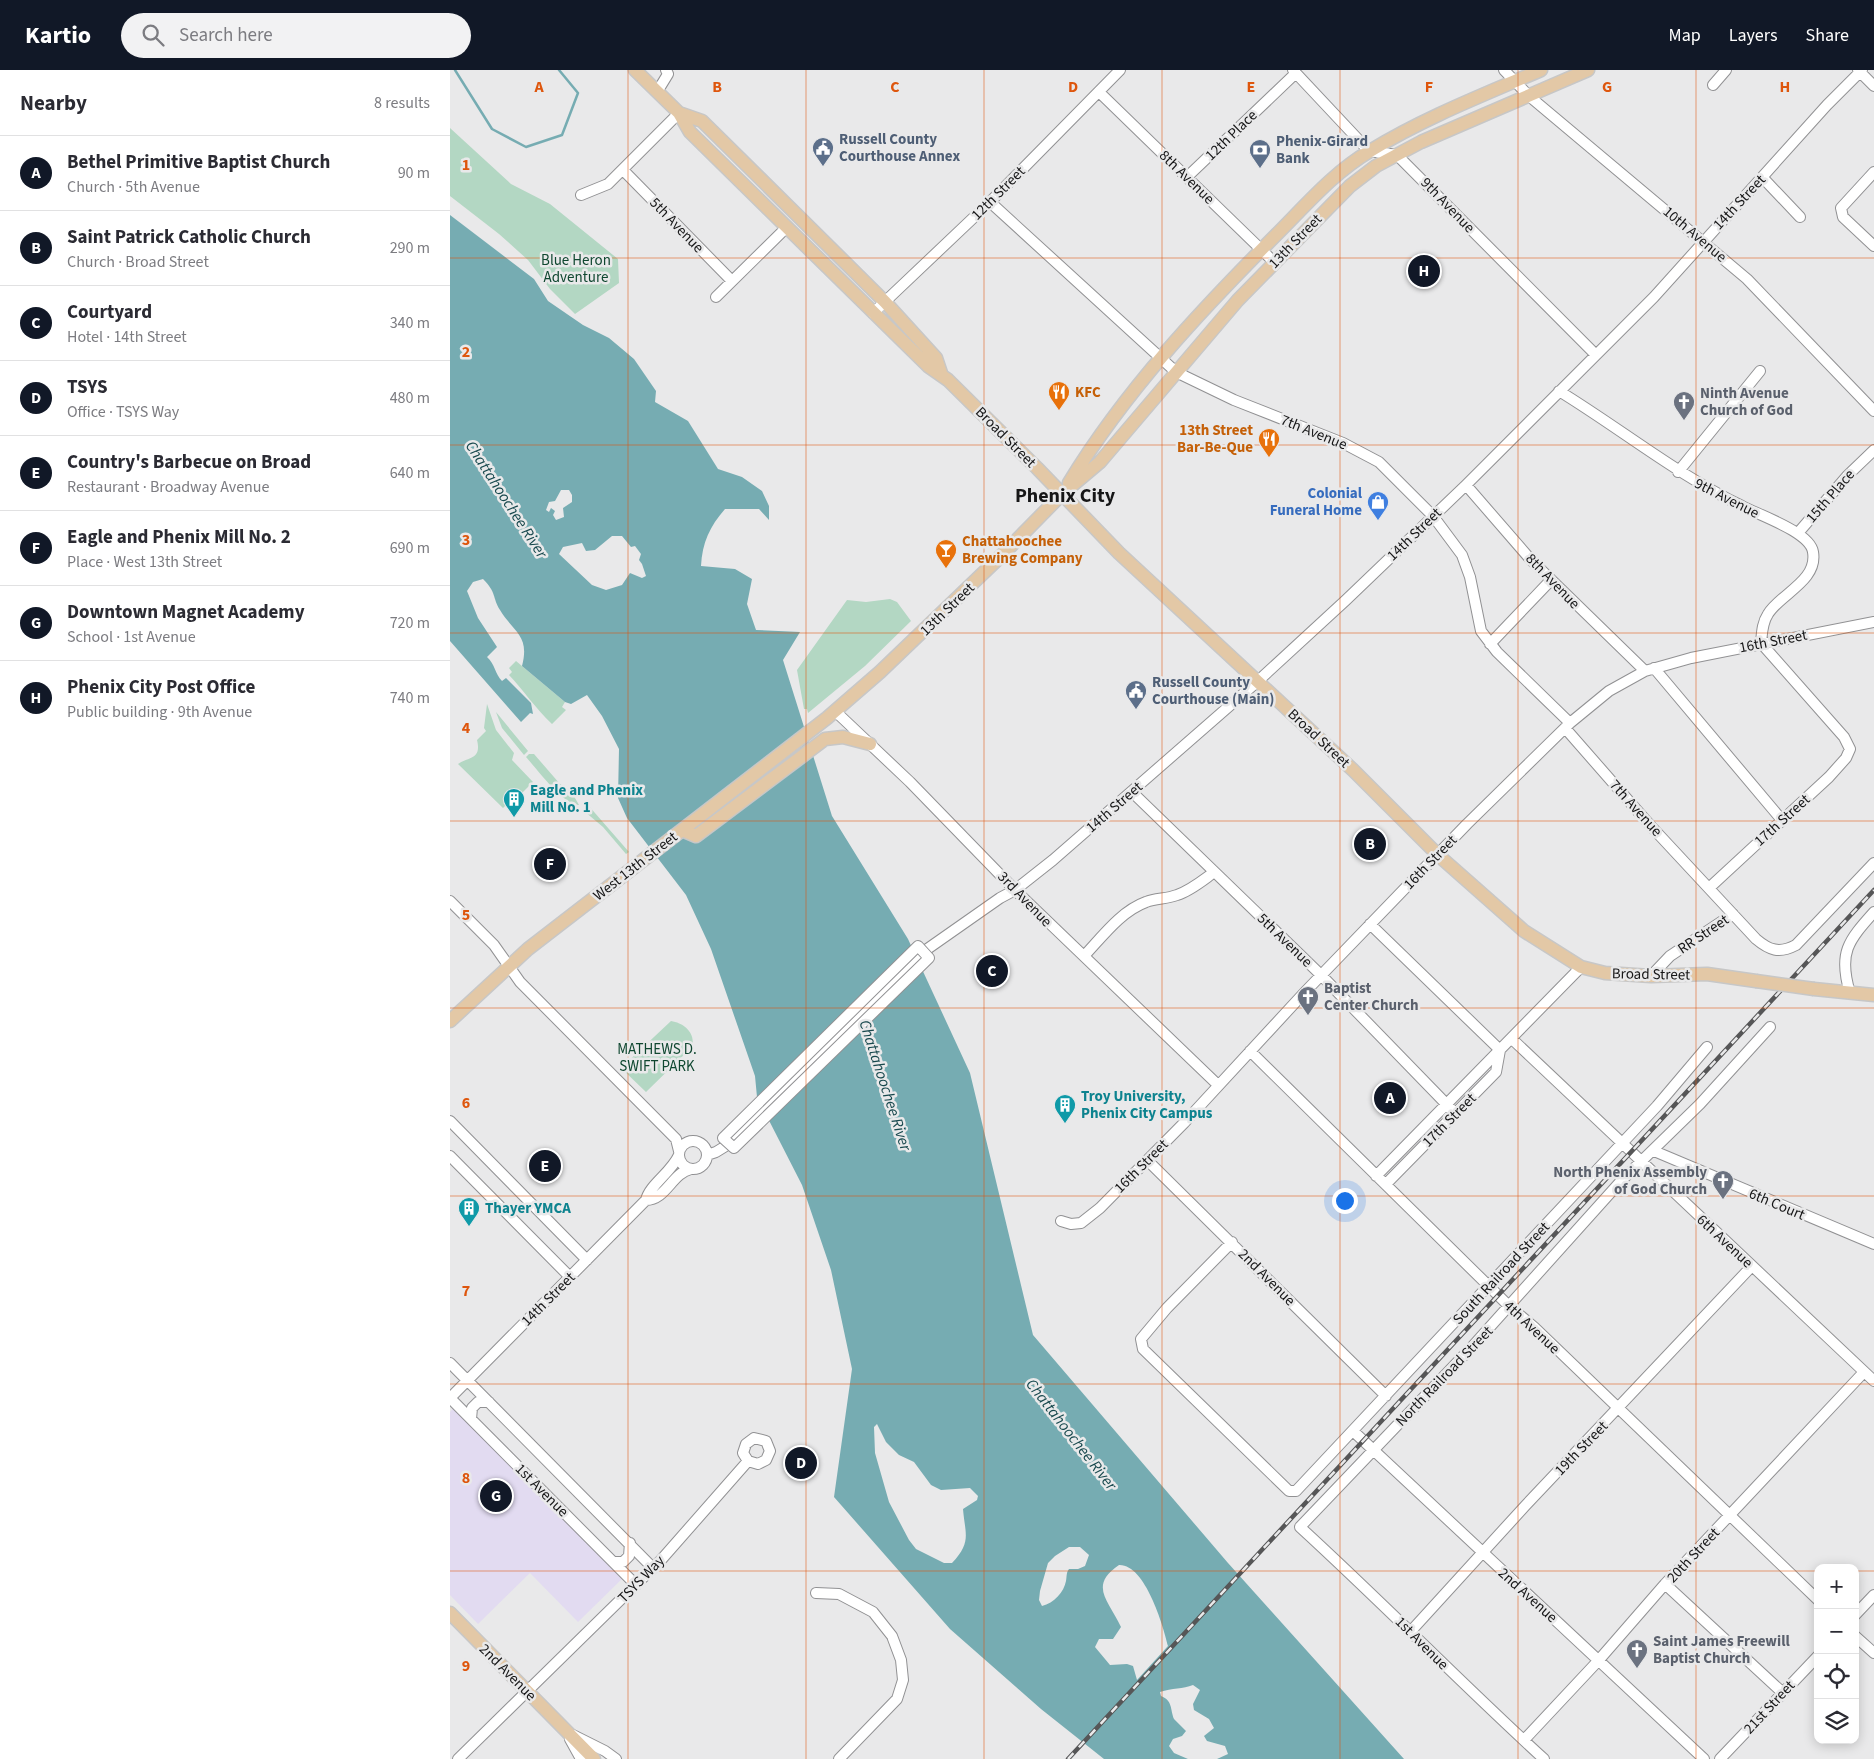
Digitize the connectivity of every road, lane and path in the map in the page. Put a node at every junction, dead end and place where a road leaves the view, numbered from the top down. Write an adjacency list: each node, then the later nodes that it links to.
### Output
1 (635, 70): 13 (main road, Broad Street)
2 (666, 70): 13 (street)
3 (1120, 70): 14 (street, 12th Street)
4 (1504, 70): 10 (street, 10th Avenue)
5 (1541, 70): 10 (main road, 13th Street)
6 (1588, 70): 15 (main road, 13th Street)
7 (1726, 70): 11 (street)
8 (1295, 71): 17 (street); 21 (street, 12th Place)
9 (1860, 71): 12 (street); 22 (street, 14th Street)
10 (1515, 81): 15 (street, 10th Avenue); 17 (main road, 13th Street)
11 (1713, 85)
12 (1874, 86)
13 (657, 92): 16 (main road, Broad Street)
14 (1099, 92): 21 (street, 8th Avenue); 24 (street, 12th Street)
15 (1529, 96): 18 (main road, 13th Street); 27 (street, 10th Avenue)
16 (679, 113): 19 (street); 26 (main road, Broad Street); 33 (main road, Broad Street)
17 (1369, 151): 18 (street); 29 (main road, 13th Street)
18 (1397, 155): 30 (main road, 13th Street); 35 (street, 9th Avenue)
19 (624, 171): 23 (street); 31 (street, 5th Avenue)
20 (1874, 172): 28 (street)
21 (1187, 177): 29 (street, 8th Avenue)
22 (1762, 178): 25 (street); 27 (street, 14th Street)
23 (581, 195)
24 (990, 202): 33 (street, 12th Street); 36 (street, 7th Avenue)
25 (1800, 218)
26 (787, 227): 31 (street); 34 (main road, Broad Street)
27 (1704, 240): 35 (street, 14th Street); 41 (street, 10th Avenue)
28 (1874, 246)
29 (1261, 250): 30 (street, 8th Avenue); 36 (main road, 13th Street)
30 (1274, 262): 38 (main road, 13th Street)
31 (731, 280): 32 (street)
32 (716, 296)
33 (885, 302): 34 (street, 12th Street); 39 (main road, Broad Street)
34 (873, 313): 39 (main road, Broad Street)
35 (1596, 355): 40 (street, 14th Street)
36 (1162, 359): 38 (street, 7th Avenue); 45 (main road, 13th Street)
37 (1760, 371): 43 (street)
38 (1176, 372): 45 (main road, 13th Street); 46 (street, 7th Avenue)
39 (941, 373): 45 (main road, Broad Street)
40 (1560, 391): 43 (street, 9th Avenue); 44 (street, 14th Street)
41 (1874, 411)
42 (1874, 450): 47 (street, 15th Place)
43 (1678, 472): 47 (street, 9th Avenue)
44 (1466, 485): 46 (street, 14th Street); 48 (street, 8th Avenue)
45 (1062, 494): 53 (main road, Broad Street); 54 (main road, 13th Street)
46 (1433, 516): 51 (street, 7th Avenue); 53 (street, 14th Street)
47 (1798, 533): 50 (street, 15th Place)
48 (1551, 580): 51 (street); 52 (street, 8th Avenue)
49 (1874, 622): 50 (street, 16th Street)
50 (1760, 643): 52 (street, 16th Street); 58 (street, 17th Street)
51 (1490, 644): 55 (street, 7th Avenue)
52 (1650, 670): 55 (street, 16th Street); 58 (street, 8th Avenue)
53 (1258, 681): 57 (street, 14th Street); 60 (main road, Broad Street)
54 (831, 715): 56 (street, 3rd Avenue); 59 (main road, West 13th Street)
55 (1568, 726): 60 (street, 16th Street); 63 (street, 7th Avenue)
56 (870, 744): 59 (main road); 64 (street, 3rd Avenue)
57 (1132, 792): 62 (street, 5th Avenue); 64 (street, 14th Street)
58 (1781, 819): 63 (street, 17th Street)
59 (682, 830): 75 (main road, West 13th Street)
60 (1438, 855): 68 (street, 16th Street); 70 (main road, Broad Street)
61 (1874, 863): 67 (street)
62 (1213, 873): 69 (street); 71 (street, 5th Avenue)
63 (1709, 888): 67 (street)
64 (1015, 890): 69 (street, 3rd Avenue); 88 (street, 14th Street)
65 (450, 900): 85 (street)
66 (1874, 912): 73 (street)
67 (1734, 914): 72 (street, RR Street)
68 (1370, 924): 71 (street, 16th Street); 79 (street)
69 (1084, 956): 81 (street, 3rd Avenue)
70 (1581, 968): 72 (main road, Broad Street); 77 (street, 17th Street)
71 (1322, 976): 80 (street, 16th Street); 82 (street, 5th Avenue)
72 (1651, 976): 73 (main road, Broad Street, bridge)
73 (1850, 992): 74 (main road, Broad Street)
74 (1874, 995)
75 (450, 1021)
76 (1770, 1027): 89 (street, North Railroad Street)
77 (1512, 1039): 79 (street, 17th Street); 87 (street, 6th Avenue)
78 (1708, 1048): 87 (street, South Railroad Street)
79 (1500, 1050): 82 (street, 17th Street); 83 (street, 17th Street)
80 (1250, 1051): 81 (street, 16th Street); 96 (street, 4th Avenue)
81 (1218, 1085): 93 (street, 16th Street)
82 (1446, 1104): 83 (street, 5th Avenue); 96 (street, 17th Street)
83 (1456, 1114): 97 (street, 17th Street)
84 (450, 1121): 102 (street)
85 (676, 1139): 86 (street); 90 (street)
86 (689, 1141): 90 (street, 14th Street); 91 (street)
87 (1622, 1143): 94 (street, 6th Avenue); 105 (street, South Railroad Street)
88 (729, 1144): 88 (street, bridge); 91 (street)
89 (1654, 1151): 94 (street, North Railroad Street); 101 (street, 6th Court)
90 (679, 1153): 95 (street); 98 (street, 14th Street)
91 (707, 1154): 95 (street, 14th Street)
92 (450, 1156): 104 (street)
93 (1147, 1160): 99 (street, 16th Street); 100 (street, 2nd Avenue)
94 (1641, 1163): 103 (street, 6th Avenue); 106 (street, North Railroad Street)
95 (691, 1169): 98 (street, 14th Street)
96 (1376, 1176): 97 (street, 4th Avenue)
97 (1386, 1184): 105 (street, 4th Avenue)
98 (646, 1200): 102 (street, 14th Street)
99 (1061, 1221)
100 (1232, 1242): 111 (street, 2nd Avenue); 116 (street, South Railroad Street)
101 (1874, 1244)
102 (587, 1260): 104 (street, 14th Street)
103 (1752, 1266): 108 (street, 6th Avenue); 114 (street, 19th Street)
104 (570, 1277): 109 (street, 14th Street)
105 (1489, 1286): 106 (street, 4th Avenue); 111 (street, South Railroad Street)
106 (1510, 1306): 114 (street, 4th Avenue); 117 (street, North Railroad Street)
107 (450, 1363): 109 (street, 1st Avenue)
108 (1864, 1372): 110 (street, 6th Avenue); 119 (street, 20th Street)
109 (467, 1380): 112 (street, 14th Street); 113 (street, 1st Avenue)
110 (1874, 1381)
111 (1386, 1396): 116 (street, South Railroad Street)
112 (450, 1398): 115 (street, 1st Avenue)
113 (489, 1402): 115 (street); 121 (street, 1st Avenue)
114 (1618, 1409): 119 (street, 4th Avenue); 122 (street, 19th Street)
115 (471, 1419): 123 (street, 1st Avenue)
116 (1353, 1431): 117 (street, 2nd Avenue)
117 (1374, 1451): 120 (street, North Railroad Street); 122 (street, 2nd Avenue)
118 (748, 1461): 124 (street, TSYS Way)
119 (1730, 1516): 125 (street, 20th Street); 129 (street, 4th Avenue)
120 (1300, 1527): 132 (street, 1st Avenue)
121 (630, 1544): 123 (street); 124 (street, 1st Avenue)
122 (1483, 1553): 132 (street, 19th Street); 136 (street, 2nd Avenue)
123 (613, 1562): 126 (street, 1st Avenue)
124 (654, 1568): 126 (street, TSYS Way)
125 (1665, 1584): 136 (street, 20th Street); 138 (street)
126 (636, 1585): 137 (street, TSYS Way)
127 (816, 1593): 145 (street)
128 (1874, 1595): 130 (street)
129 (1814, 1596)
130 (1859, 1611)
131 (450, 1613): 137 (main road, 2nd Avenue)
132 (1411, 1631): 140 (street, 1st Avenue)
133 (1859, 1640): 134 (street)
134 (1874, 1653)
135 (1814, 1660): 138 (street, 21st Street)
136 (1598, 1661): 140 (street, 20th Street); 147 (street, 2nd Avenue)
137 (527, 1691): 139 (main road, 2nd Avenue); 141 (street, TSYS Way)
138 (1783, 1693): 148 (street, 21st Street)
139 (566, 1731): 142 (street, 2nd Avenue); 143 (main road, 2nd Avenue); 144 (street, 2nd Avenue)
140 (1524, 1740): 146 (street, 1st Avenue)
141 (458, 1759)
142 (581, 1759)
143 (594, 1759)
144 (616, 1759)
145 (839, 1759)
146 (1544, 1759)
147 (1704, 1759)
148 (1720, 1759)

